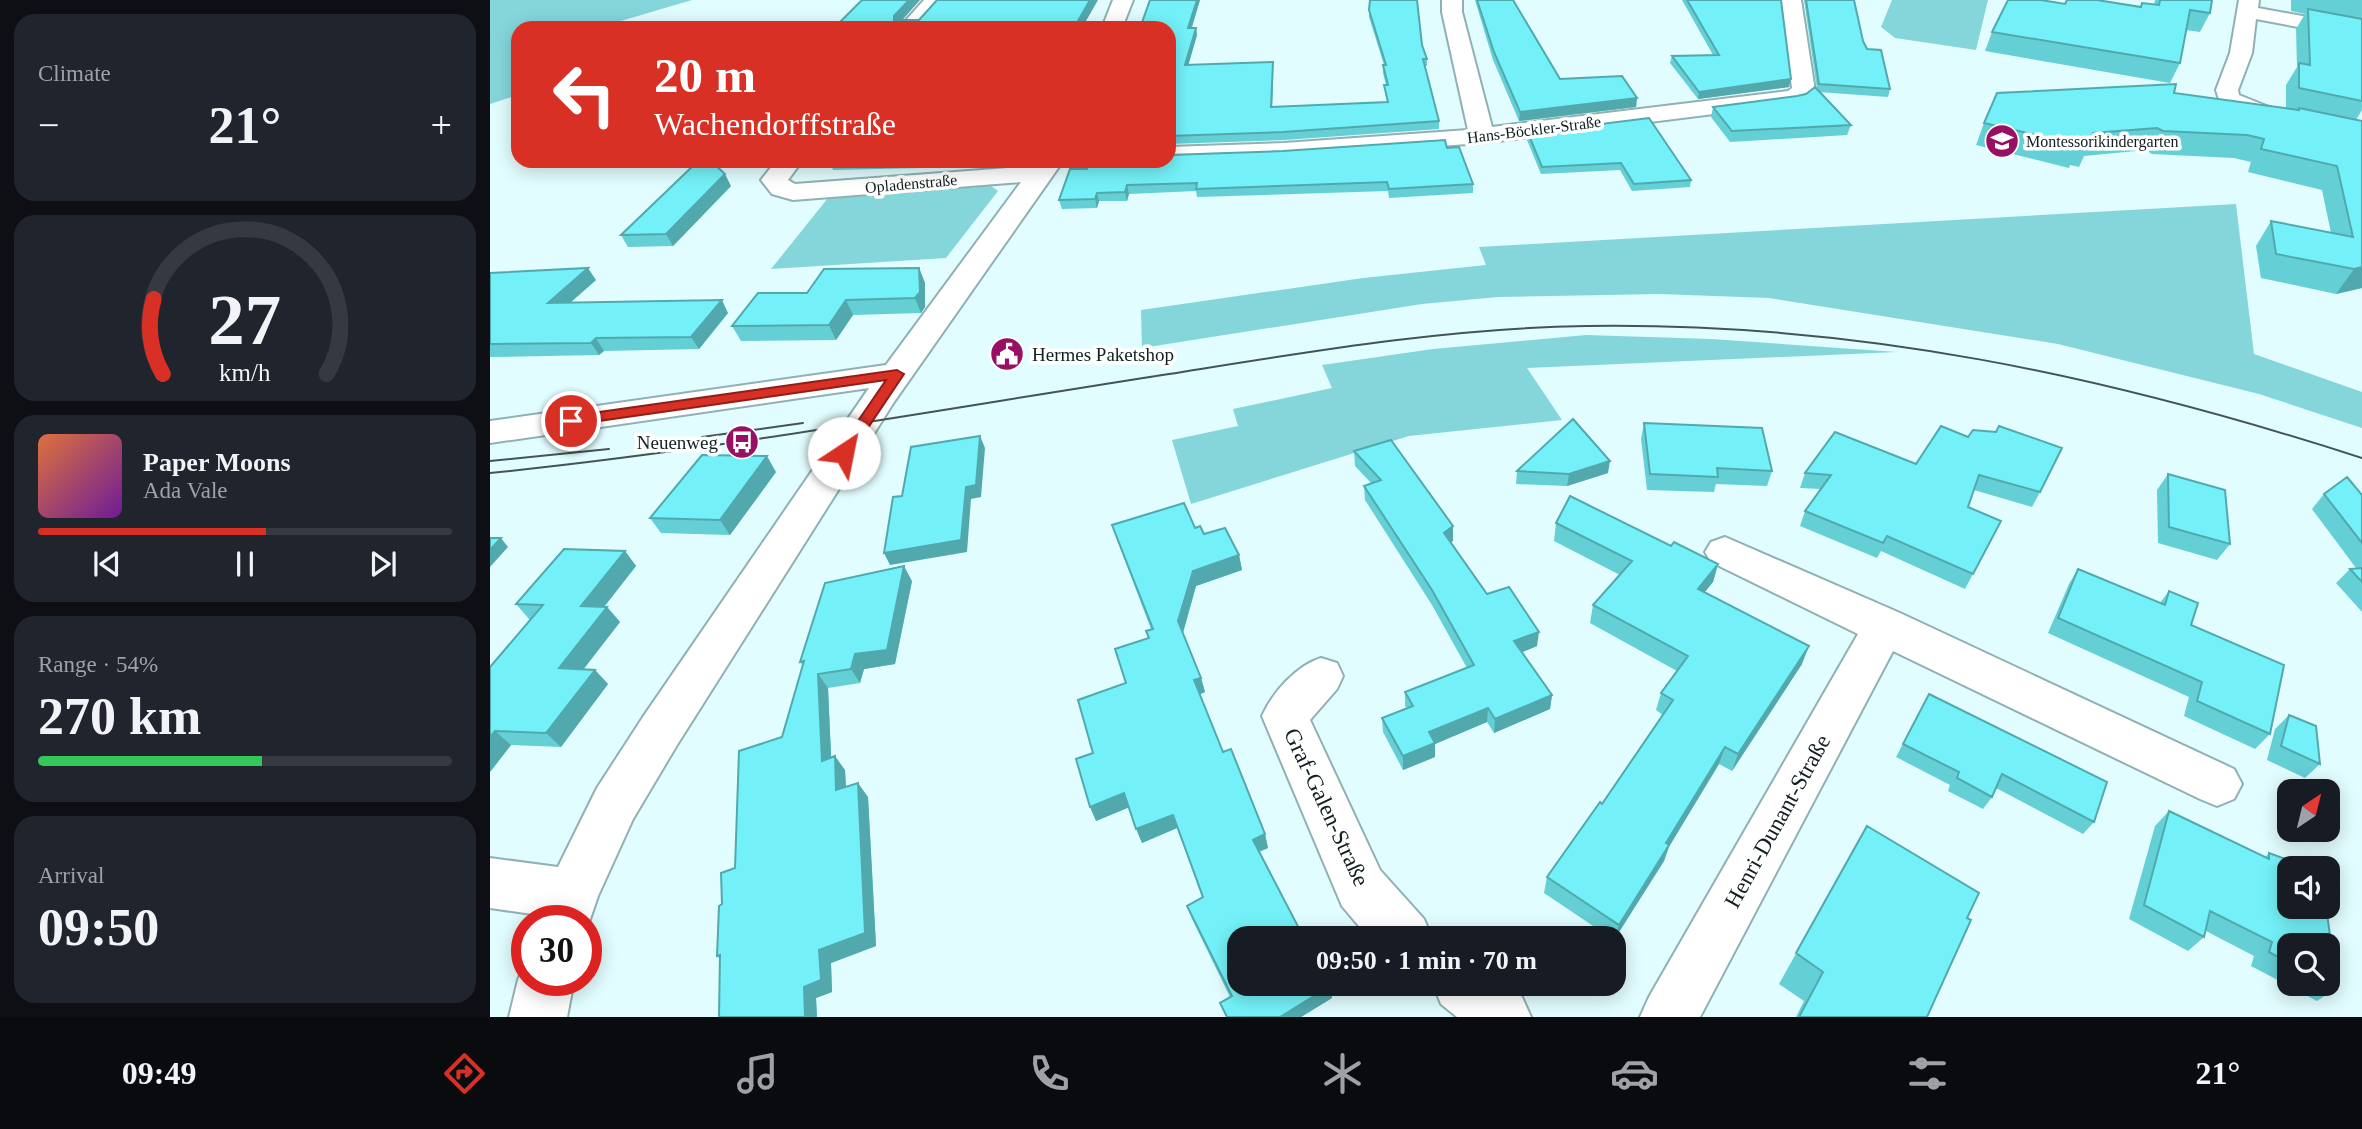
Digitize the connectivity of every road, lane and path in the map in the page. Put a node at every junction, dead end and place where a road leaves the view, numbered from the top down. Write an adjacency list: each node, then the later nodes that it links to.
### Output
1 (935, 0): 6 (street)
2 (1123, 0): 7 (street)
3 (1452, 0): 9 (street)
4 (1791, 0): 9 (street, Hans-Böckler-Straße)
5 (2249, 6): 8 (street); 10 (street)
6 (916, 21)
7 (1115, 21)
8 (2362, 33)
9 (1482, 136): 11 (street, Hans-Böckler-Straße)
10 (2362, 137)
11 (1176, 154)
12 (783, 168): 13 (street, Opladenstraße)
13 (1036, 168)
14 (1045, 168): 15 (street)
15 (897, 374): 16 (street); 23 (street)
16 (490, 432)
17 (1725, 552): 18 (street)
18 (1885, 625): 20 (street); 29 (street, Henri-Dunant-Straße)
19 (1321, 676): 24 (street, Graf-Galen-Straße)
20 (2217, 784)
21 (490, 883): 22 (street)
22 (562, 905)
23 (569, 905)
24 (1394, 926)
25 (543, 996): 27 (street)
26 (1476, 996): 28 (street)
27 (538, 1017)
28 (1502, 1017)
29 (1670, 1017)

